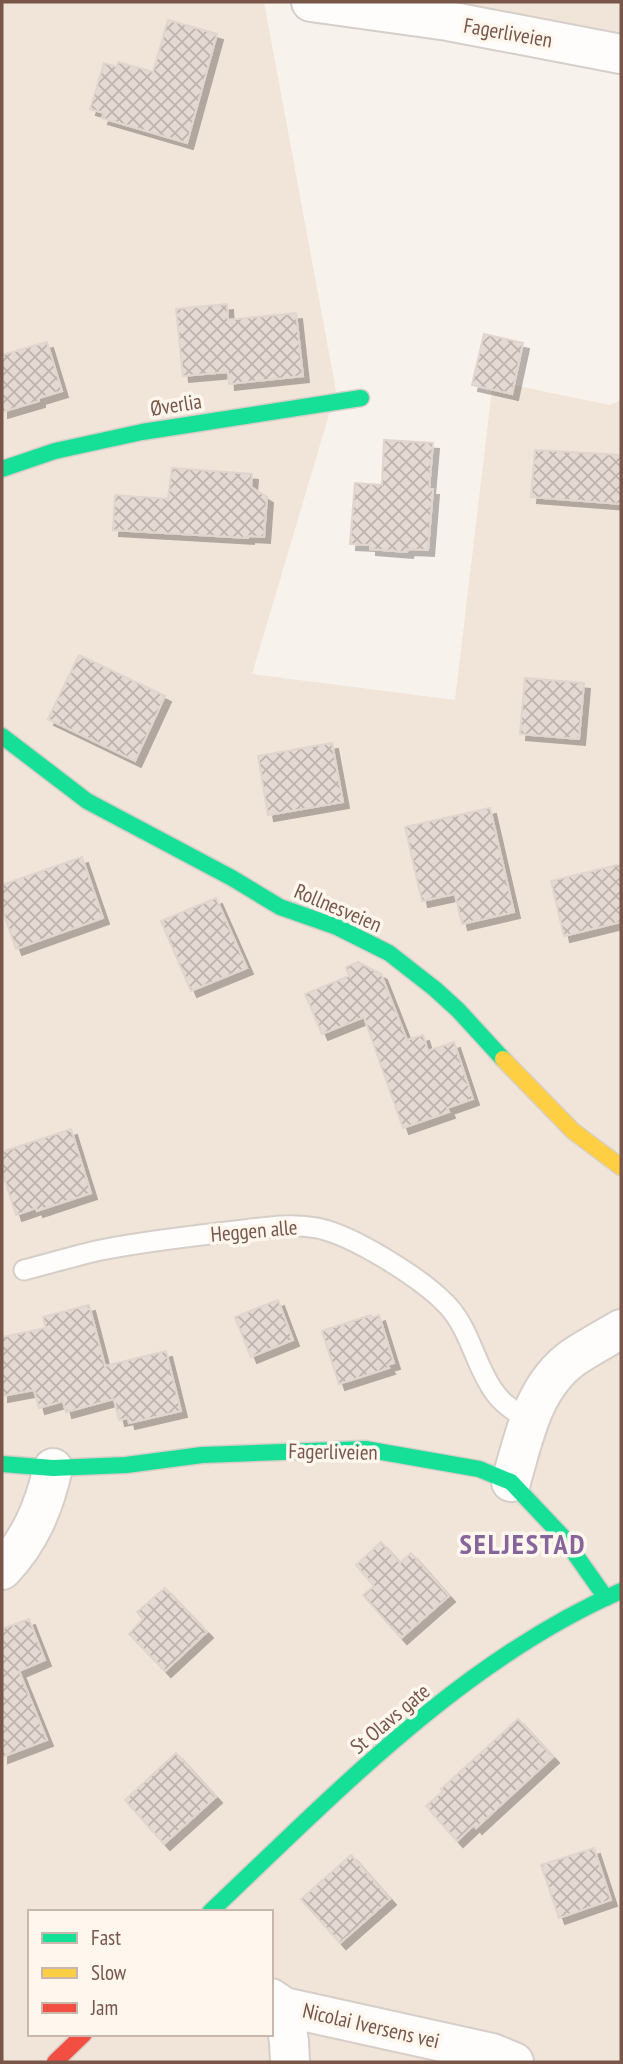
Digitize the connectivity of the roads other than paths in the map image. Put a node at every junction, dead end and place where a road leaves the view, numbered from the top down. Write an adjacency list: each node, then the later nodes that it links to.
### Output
1 (310, 2): 2 (street, Fagerliveien)
2 (621, 54)
3 (361, 398): 4 (street, Øverlia)
4 (2, 469)
5 (2, 736): 6 (street, Rollnesveien)
6 (621, 1167)
7 (24, 1270): 9 (lane, Heggen alle)
8 (621, 1329): 9 (street)
9 (529, 1421): 12 (street)
10 (2, 1464): 11 (street, Fagerliveien)
11 (53, 1468): 12 (street, Fagerliveien); 13 (street)
12 (511, 1482): 14 (street, Fagerliveien)
13 (2, 1570)
14 (614, 1595): 15 (street, St Olavs gate)
15 (212, 1910)
16 (278, 2002): 19 (street); 20 (street, Nicolai Iversens vei)
17 (82, 2036): 18 (street)
18 (55, 2062)
19 (290, 2062)
20 (514, 2062)

